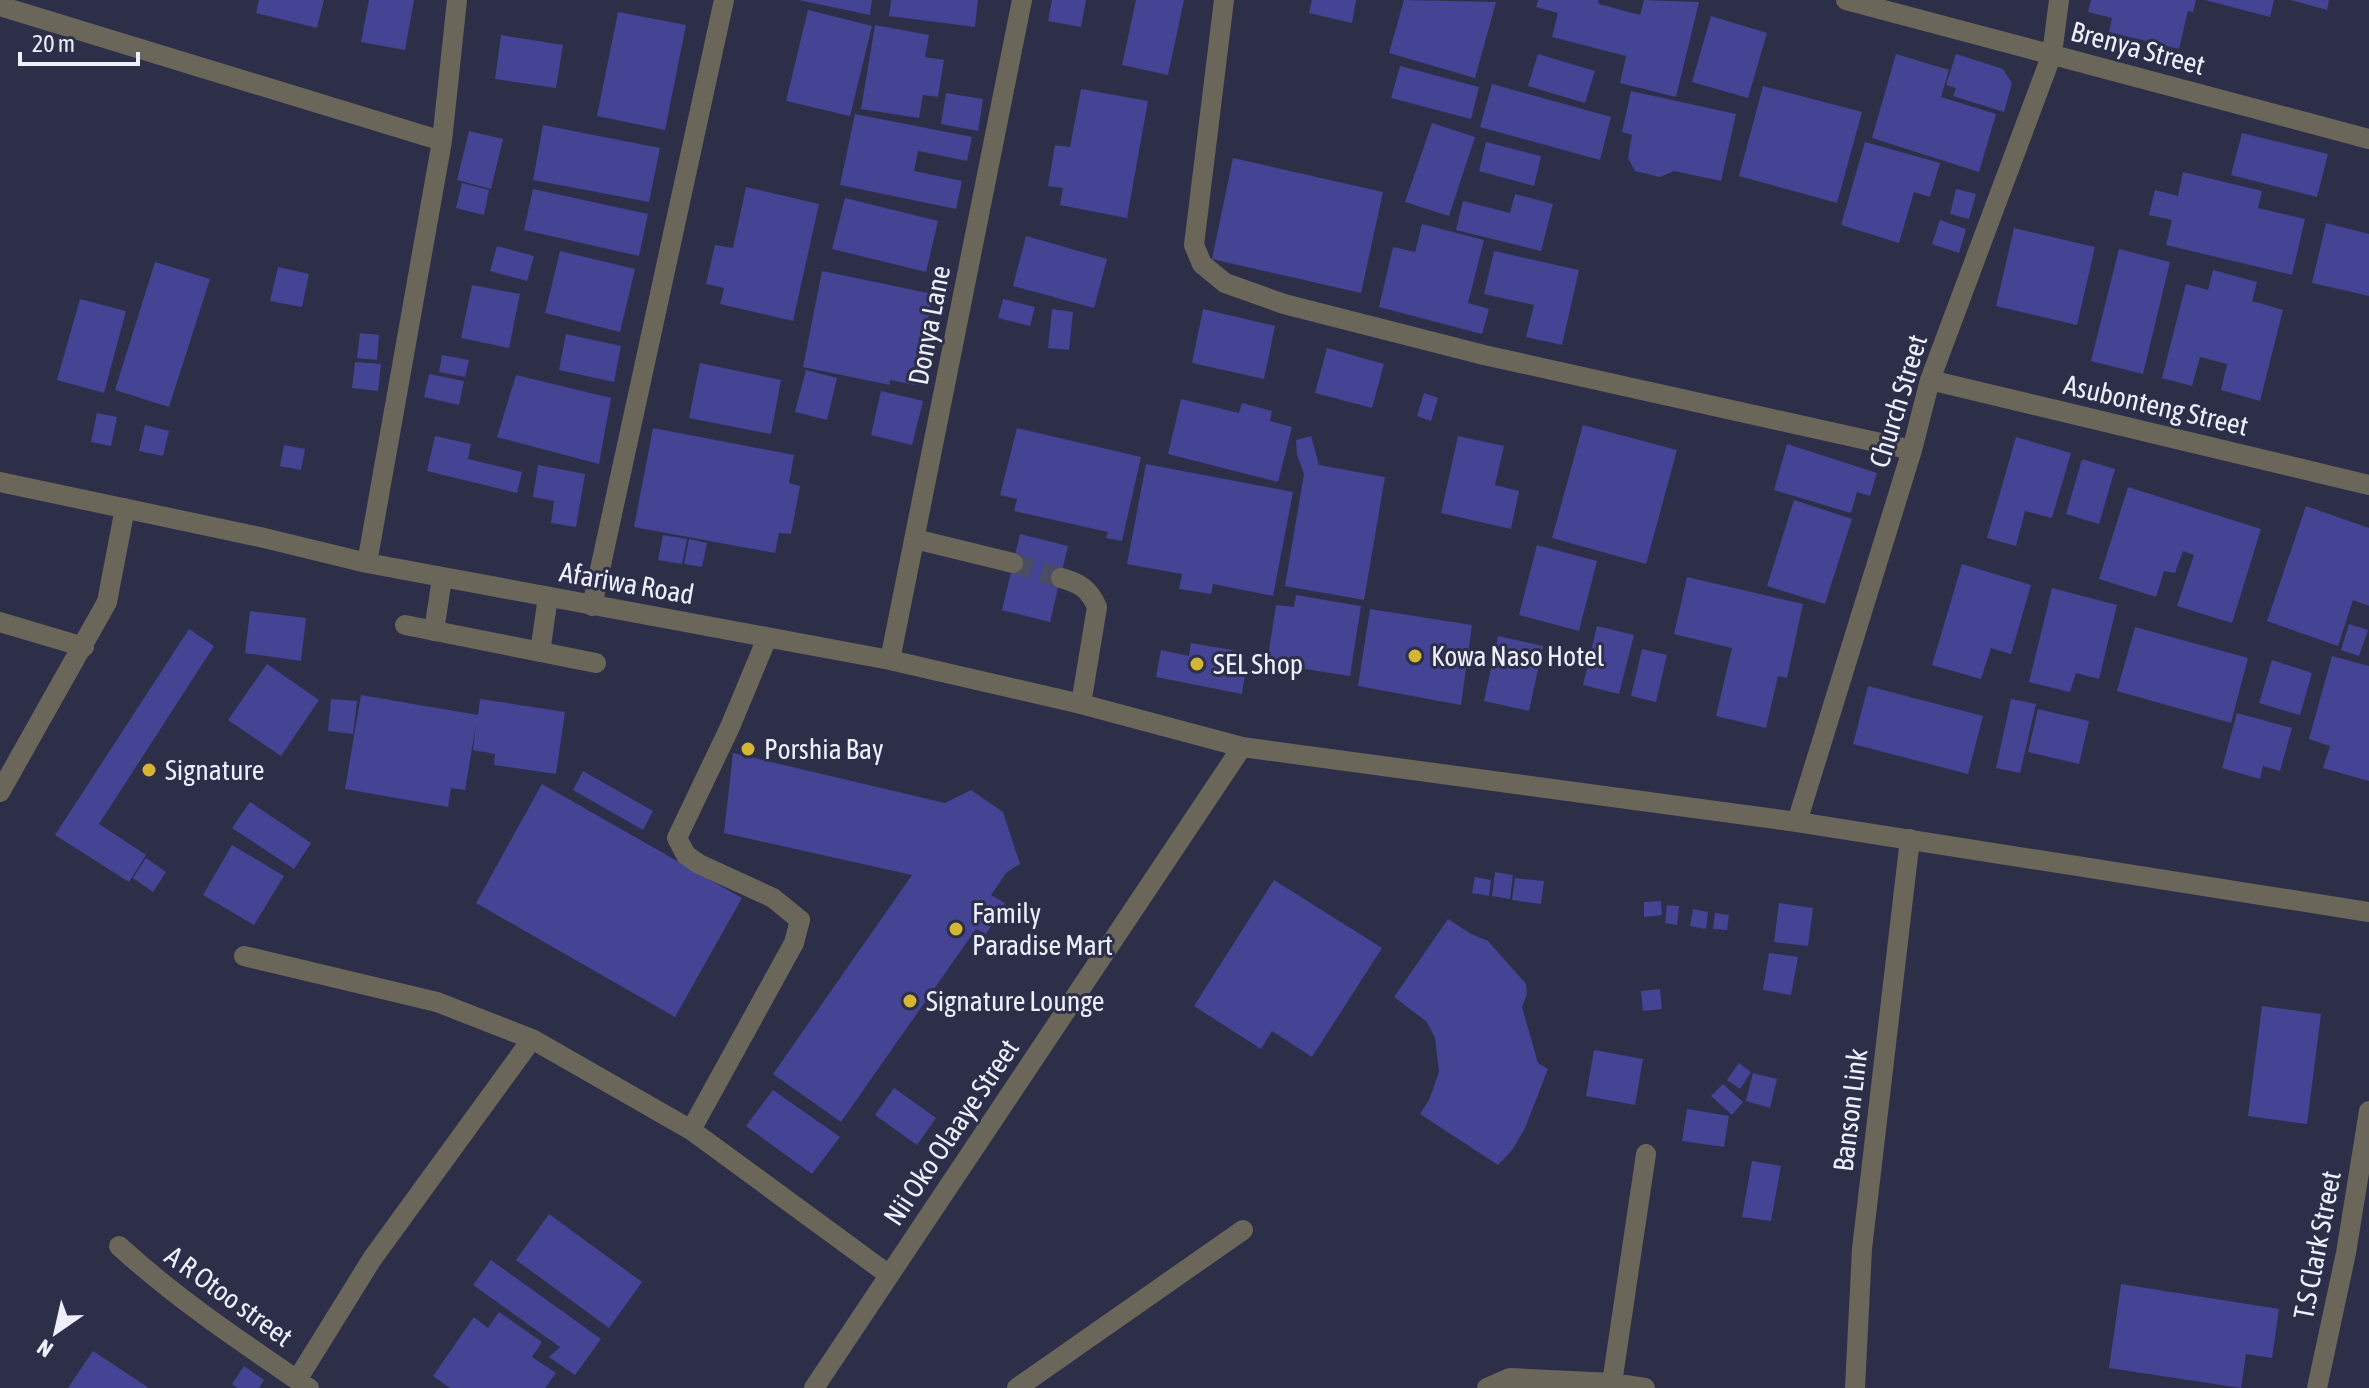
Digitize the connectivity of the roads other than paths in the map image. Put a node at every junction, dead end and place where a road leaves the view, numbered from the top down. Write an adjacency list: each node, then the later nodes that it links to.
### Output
1 (457, 0): 10 (street)
2 (724, 0): 22 (street)
3 (1022, 0): 16 (street, Donya Lane)
4 (1224, 0): 12 (street)
5 (1846, 0): 8 (street, Brenya Street)
6 (2059, 0): 8 (street, Church Street)
7 (0, 6): 10 (street)
8 (2052, 54): 9 (street, Brenya Street); 11 (street, Church Street)
9 (2369, 139)
10 (442, 141): 17 (street)
11 (1930, 380): 12 (street, Church Street); 14 (street, Asubonteng Street)
12 (1912, 450): 34 (street, Church Street)
13 (0, 482): 15 (street, Afariwa Road)
14 (2369, 485)
15 (125, 508): 17 (street, Afariwa Road); 27 (street)
16 (915, 539): 18 (street); 29 (street, Donya Lane)
17 (367, 563): 19 (street, Afariwa Road)
18 (1013, 563)
19 (442, 578): 21 (street, Afariwa Road); 25 (street)
20 (1061, 578): 31 (street)
21 (548, 597): 22 (street, Afariwa Road); 28 (street)
22 (592, 606): 26 (street, Afariwa Road)
23 (0, 622): 27 (street)
24 (405, 625): 25 (street)
25 (434, 631): 28 (street)
26 (767, 638): 29 (street, Afariwa Road); 40 (street)
27 (84, 647): 33 (street)
28 (540, 652): 30 (street)
29 (890, 660): 31 (street, Afariwa Road)
30 (596, 663)
31 (1081, 704): 32 (street, Afariwa Road)
32 (1242, 747): 34 (street, Afariwa Road); 44 (street, Nii Oko Olaaye Street)
33 (0, 792)
34 (1797, 822): 35 (street, Afariwa Road)
35 (1910, 839): 36 (street, Afariwa Road); 51 (street, Banson Link)
36 (2369, 912)
37 (244, 956): 38 (street)
38 (532, 1039): 40 (street); 46 (street)
39 (2369, 1111): 52 (street, T.S Clark Street)
40 (691, 1130): 44 (street)
41 (1646, 1154): 45 (street)
42 (1243, 1230): 48 (street)
43 (119, 1246): 46 (street, A R Otoo street)
44 (889, 1275): 47 (street, Nii Oko Olaaye Street)
45 (1612, 1383): 49 (street); 50 (street)
46 (303, 1384)
47 (814, 1388)
48 (1017, 1388)
49 (1487, 1388)
50 (1645, 1388)
51 (1855, 1388)
52 (2317, 1388)

